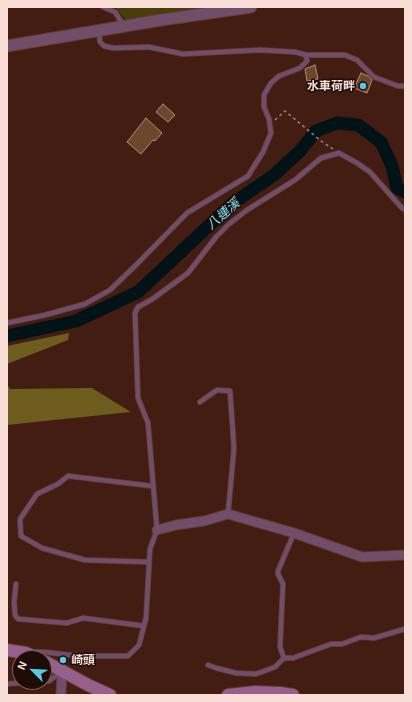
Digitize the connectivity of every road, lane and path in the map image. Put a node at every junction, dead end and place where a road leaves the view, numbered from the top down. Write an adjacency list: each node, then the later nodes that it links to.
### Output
1 (103, 7): 3 (lane)
2 (251, 7): 3 (street)
3 (124, 26): 4 (street)
4 (99, 31): 5 (street); 6 (lane)
5 (7, 46)
6 (306, 55): 7 (lane); 8 (lane)
7 (405, 86)
8 (269, 122): 9 (path); 11 (lane)
9 (339, 154): 10 (lane); 13 (lane)
10 (405, 210)
11 (7, 323)
12 (200, 402): 14 (lane)
13 (152, 486): 15 (lane); 18 (lane)
14 (228, 514): 15 (street); 16 (street)
15 (157, 530): 18 (lane)
16 (294, 533): 17 (street); 23 (lane)
17 (405, 555)
18 (149, 562): 20 (lane)
19 (16, 584): 20 (lane)
20 (144, 626): 22 (lane)
21 (405, 630): 23 (lane)
22 (52, 653)
23 (284, 658): 24 (lane)
24 (208, 664)
25 (52, 666): 26 (main road)
26 (62, 671): 27 (lane); 28 (street); 29 (main road)
27 (52, 679)
28 (61, 695)
29 (110, 695)
30 (228, 695): 31 (main road)
31 (294, 695)

